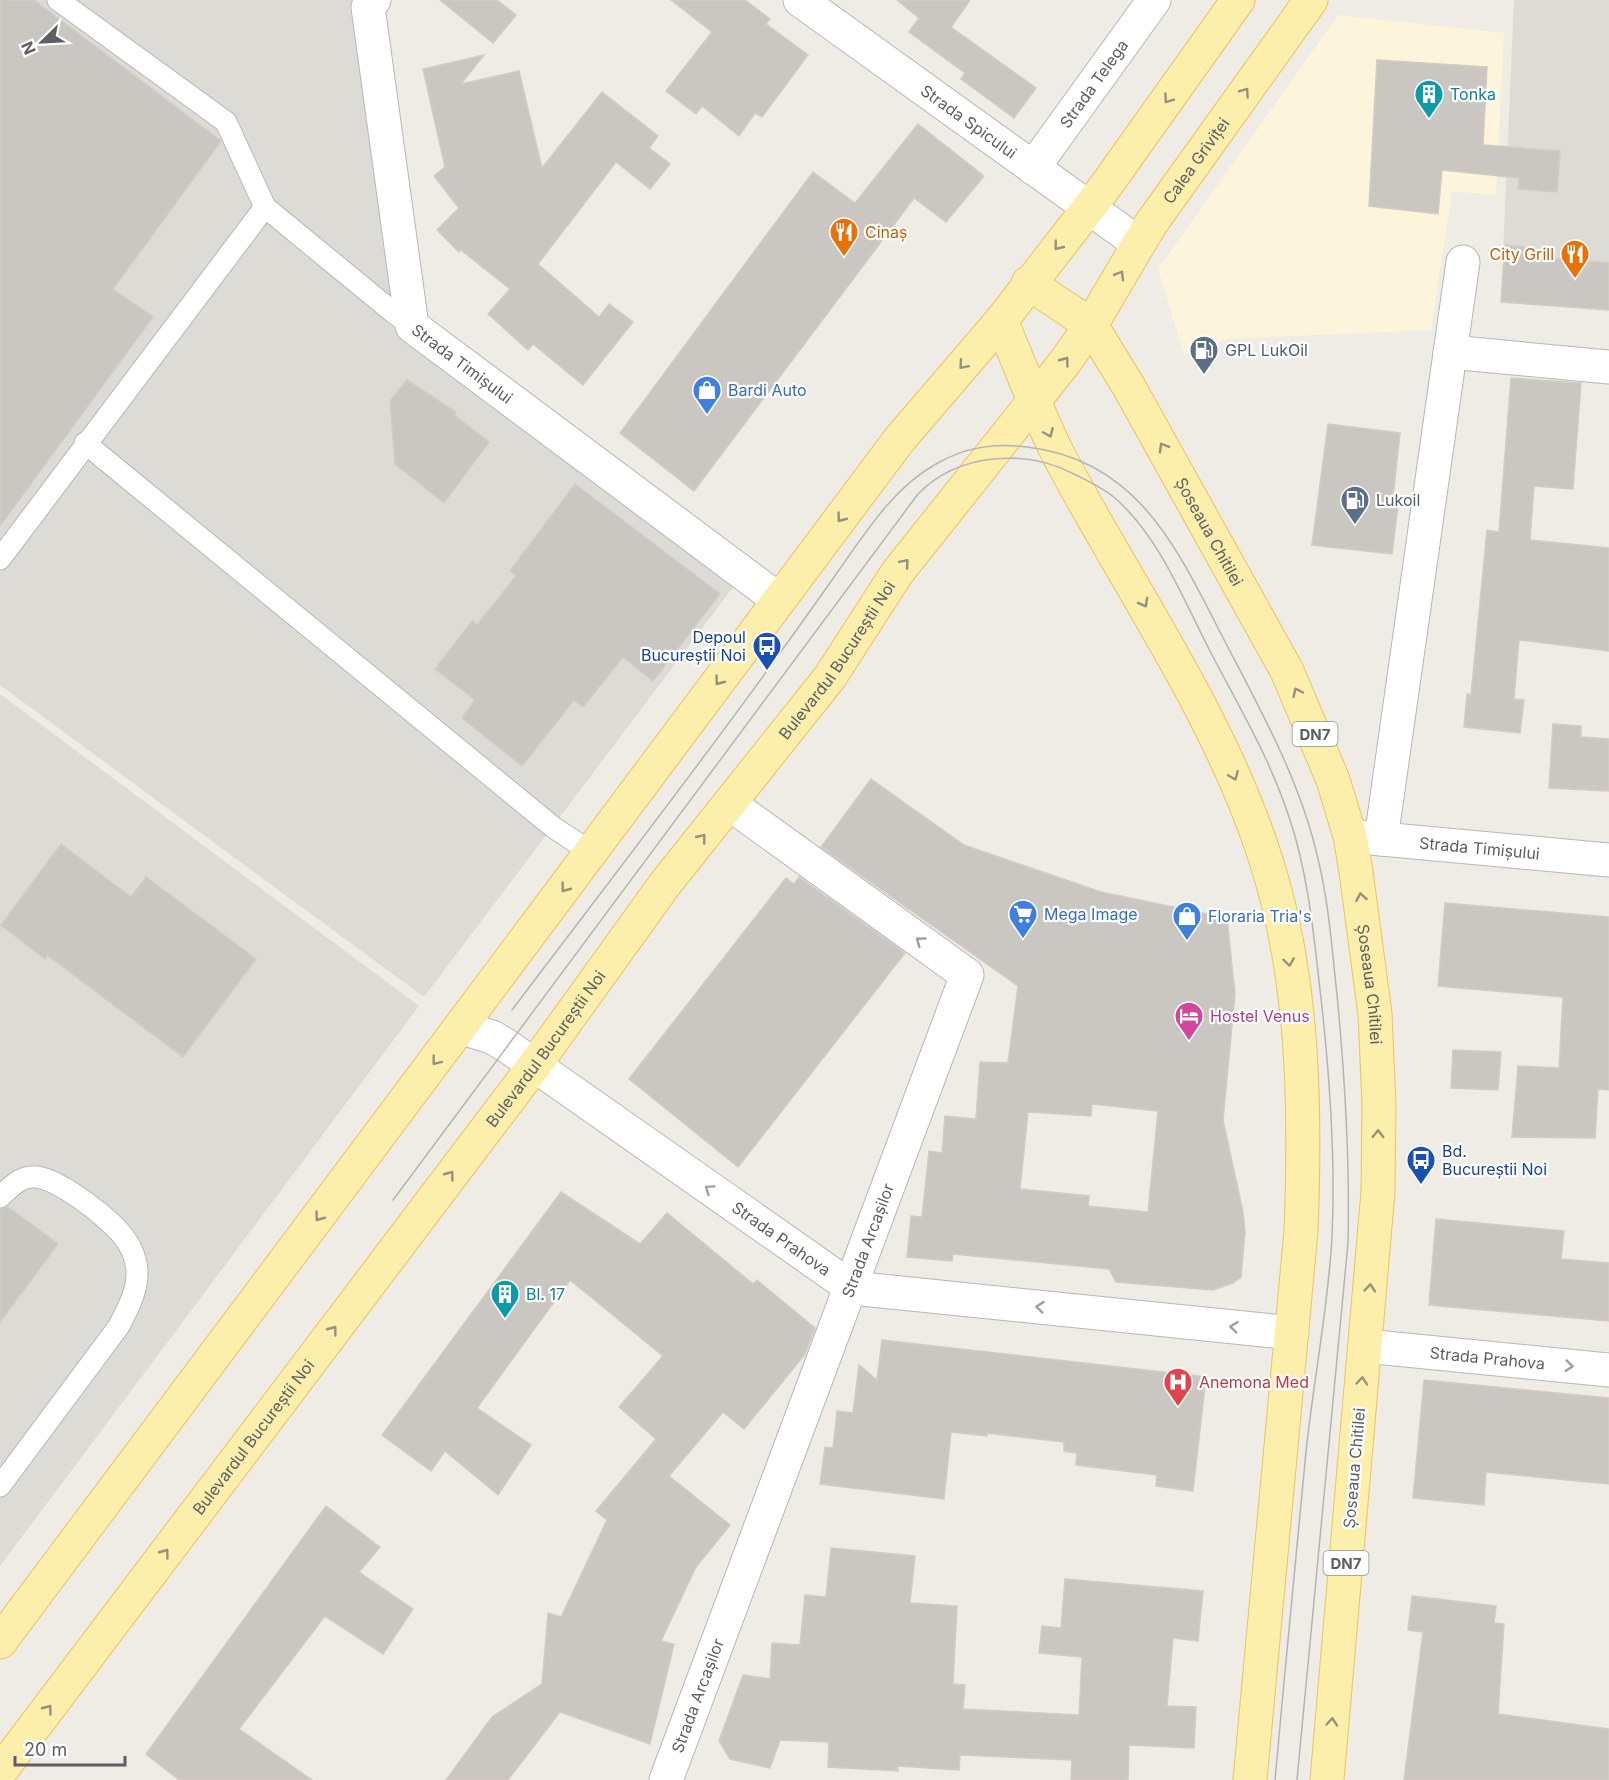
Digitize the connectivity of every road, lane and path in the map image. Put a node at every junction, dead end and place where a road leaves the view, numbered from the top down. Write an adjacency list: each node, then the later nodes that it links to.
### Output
1 (58, 0): 8 (lane)
2 (374, 0): 15 (street, Strada Timișului)
3 (800, 0): 7 (street, Strada Spicului)
4 (1154, 0): 7 (street, Strada Telega)
5 (1238, 0): 9 (main road, one-way to 9)
6 (1311, 0): 10 (main road, Calea Griviței, one-way to 6)
7 (1033, 168): 9 (street, Strada Spicului)
8 (265, 207): 15 (lane); 19 (lane)
9 (1088, 209): 10 (street, Strada Spicului); 12 (main road, one-way to 12)
10 (1138, 243): 14 (main road, Calea Griviței, one-way to 10)
11 (1463, 262): 16 (street, Șoseaua Chitilei)
12 (1029, 283): 13 (main road); 14 (main road, Șoseaua Chitilei / DN7)
13 (1001, 321): 18 (main road); 21 (main road, one-way to 21)
14 (1091, 325): 18 (main road, Bulevardul Bucureștii Noi, one-way to 14); 23 (main road, Șoseaua Chitilei / DN7, one-way to 14)
15 (412, 326): 21 (street, Strada Timișului)
16 (1450, 352): 17 (street); 23 (street, Șoseaua Chitilei)
17 (1609, 366)
18 (1035, 400): 22 (main road, Bulevardul Bucureștii Noi, one-way to 18); 30 (main road, one-way to 30)
19 (85, 443): 20 (lane); 24 (lane)
20 (0, 559)
21 (779, 600): 24 (main road, one-way to 24)
22 (730, 804): 27 (main road, Bulevardul Bucureștii Noi, one-way to 22); 29 (street, Strada Arcașilor, one-way to 22)
23 (1365, 837): 25 (street, Strada Timișului); 31 (main road, Șoseaua Chitilei / DN7, one-way to 23)
24 (592, 853): 26 (main road, one-way to 26)
25 (1609, 860)
26 (462, 1028): 27 (street, Strada Prahova); 34 (main road, one-way to 34)
27 (534, 1066): 29 (street, Strada Prahova, one-way to 27); 35 (main road, Bulevardul Bucureștii Noi, one-way to 27)
28 (0, 1197): 33 (lane)
29 (852, 1288): 30 (street, Strada Prahova, one-way to 29); 36 (street, Strada Arcașilor)
30 (1292, 1333): 37 (main road)
31 (1365, 1347): 32 (street, Strada Prahova, one-way to 32); 38 (main road, Șoseaua Chitilei / DN7, one-way to 31)
32 (1609, 1370)
33 (0, 1486)
34 (0, 1642)
35 (0, 1772)
36 (666, 1780)
37 (1250, 1780)
38 (1327, 1780)

